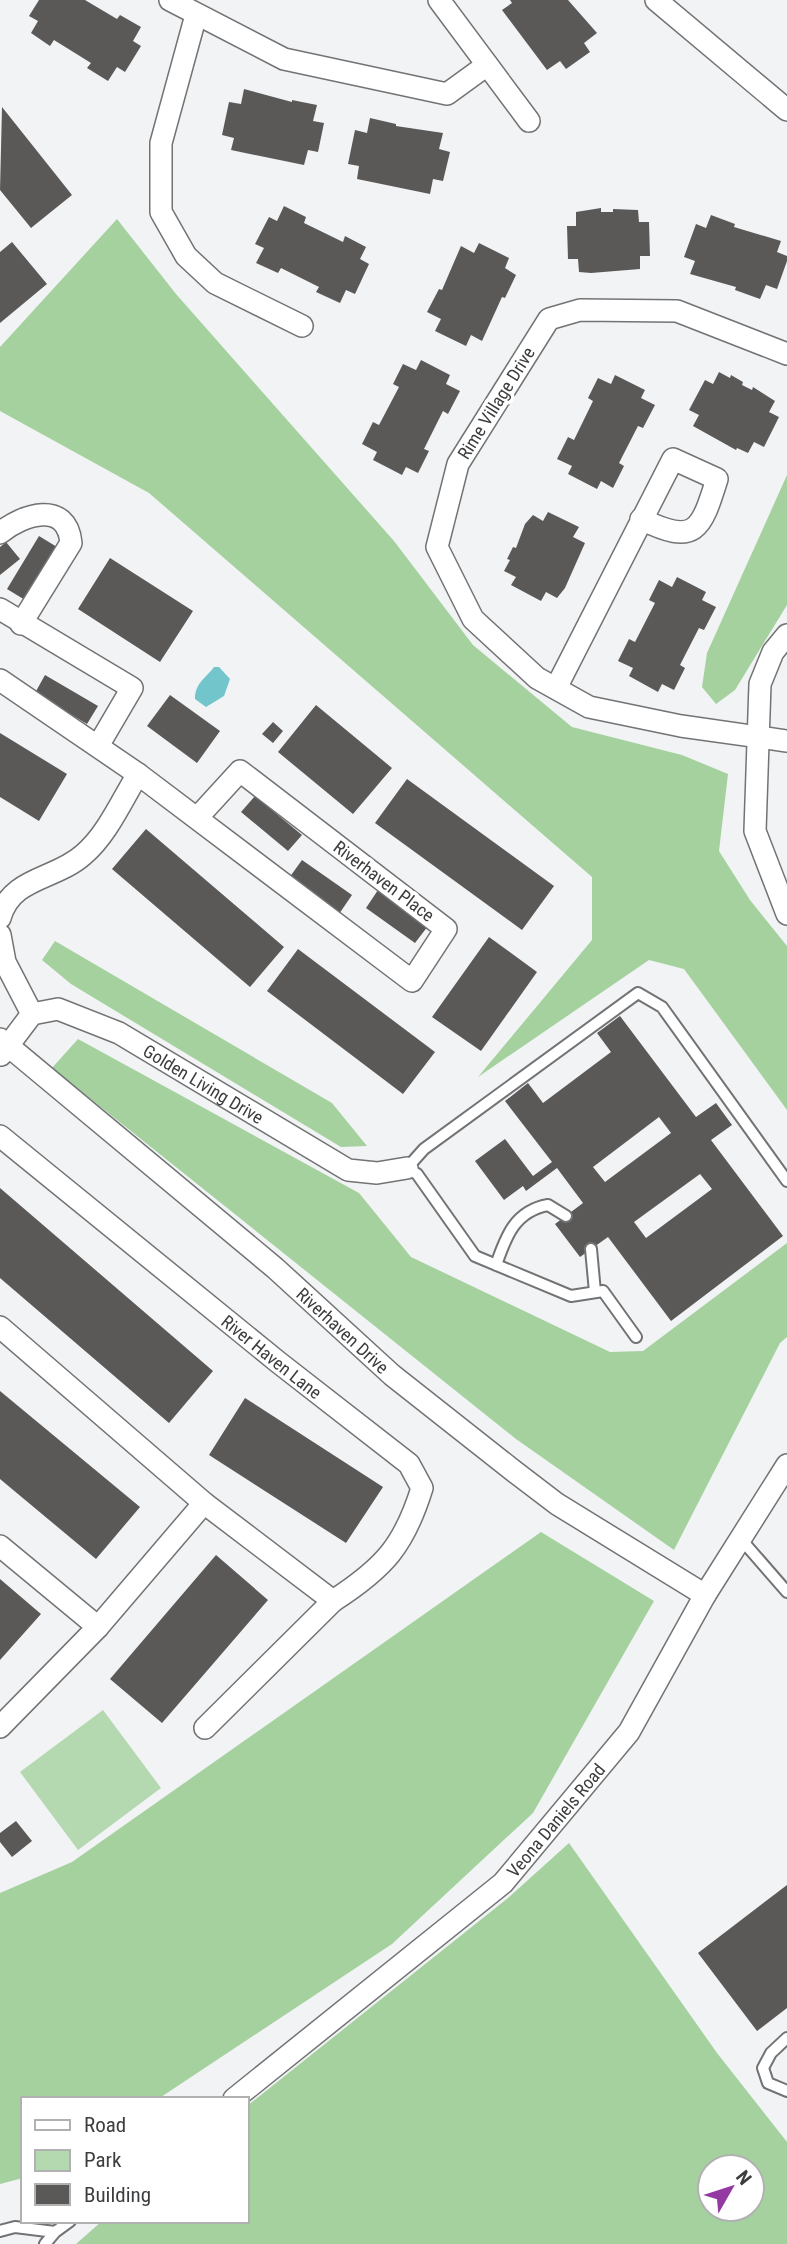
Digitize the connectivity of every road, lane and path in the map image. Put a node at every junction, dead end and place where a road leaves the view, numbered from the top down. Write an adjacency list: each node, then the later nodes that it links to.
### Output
1 (170, 0): 4 (street)
2 (439, 0): 5 (street)
3 (656, 0): 6 (street)
4 (196, 15): 5 (street); 8 (street)
5 (487, 65): 7 (street)
6 (787, 110)
7 (529, 121)
8 (302, 326)
9 (787, 354): 16 (street, Rime Village Drive)
10 (641, 519): 16 (street)
11 (0, 533): 13 (street)
12 (0, 609): 13 (street)
13 (21, 624): 19 (street)
14 (787, 635): 17 (street)
15 (0, 680): 19 (street, Riverhaven Place)
16 (556, 688): 17 (street, Rime Village Drive)
17 (757, 737): 18 (street, Rime Village Drive); 22 (street)
18 (787, 741)
19 (98, 747): 20 (street, Riverhaven Place)
20 (138, 774): 21 (street, Riverhaven Place); 23 (street)
21 (197, 818): 21 (street, Riverhaven Place)
22 (787, 914)
23 (0, 918)
24 (0, 935): 25 (street)
25 (32, 1014): 26 (street); 28 (street, Golden Living Drive)
26 (3, 1047): 41 (street, Riverhaven Drive)
27 (0, 1136): 42 (street, River Haven Lane)
28 (407, 1168): 29 (lane); 32 (lane)
29 (787, 1181)
30 (566, 1216): 32 (lane)
31 (591, 1249): 33 (lane)
32 (496, 1265): 33 (lane)
33 (595, 1292): 35 (lane)
34 (0, 1327): 37 (street)
35 (636, 1337)
36 (787, 1465): 38 (street, Veona Daniels Road)
37 (204, 1503): 42 (street); 43 (street)
38 (740, 1538): 40 (lane); 41 (street, Veona Daniels Road)
39 (0, 1546): 43 (street)
40 (787, 1592)
41 (705, 1595): 48 (street, Veona Daniels Road)
42 (333, 1601): 45 (street, River Haven Lane)
43 (98, 1626): 44 (street)
44 (0, 1727)
45 (205, 1728)
46 (787, 2038): 47 (lane)
47 (787, 2091)
48 (236, 2097)
49 (67, 2223): 51 (lane)
50 (0, 2231): 51 (lane)
51 (55, 2232): 52 (lane)
52 (45, 2244)

